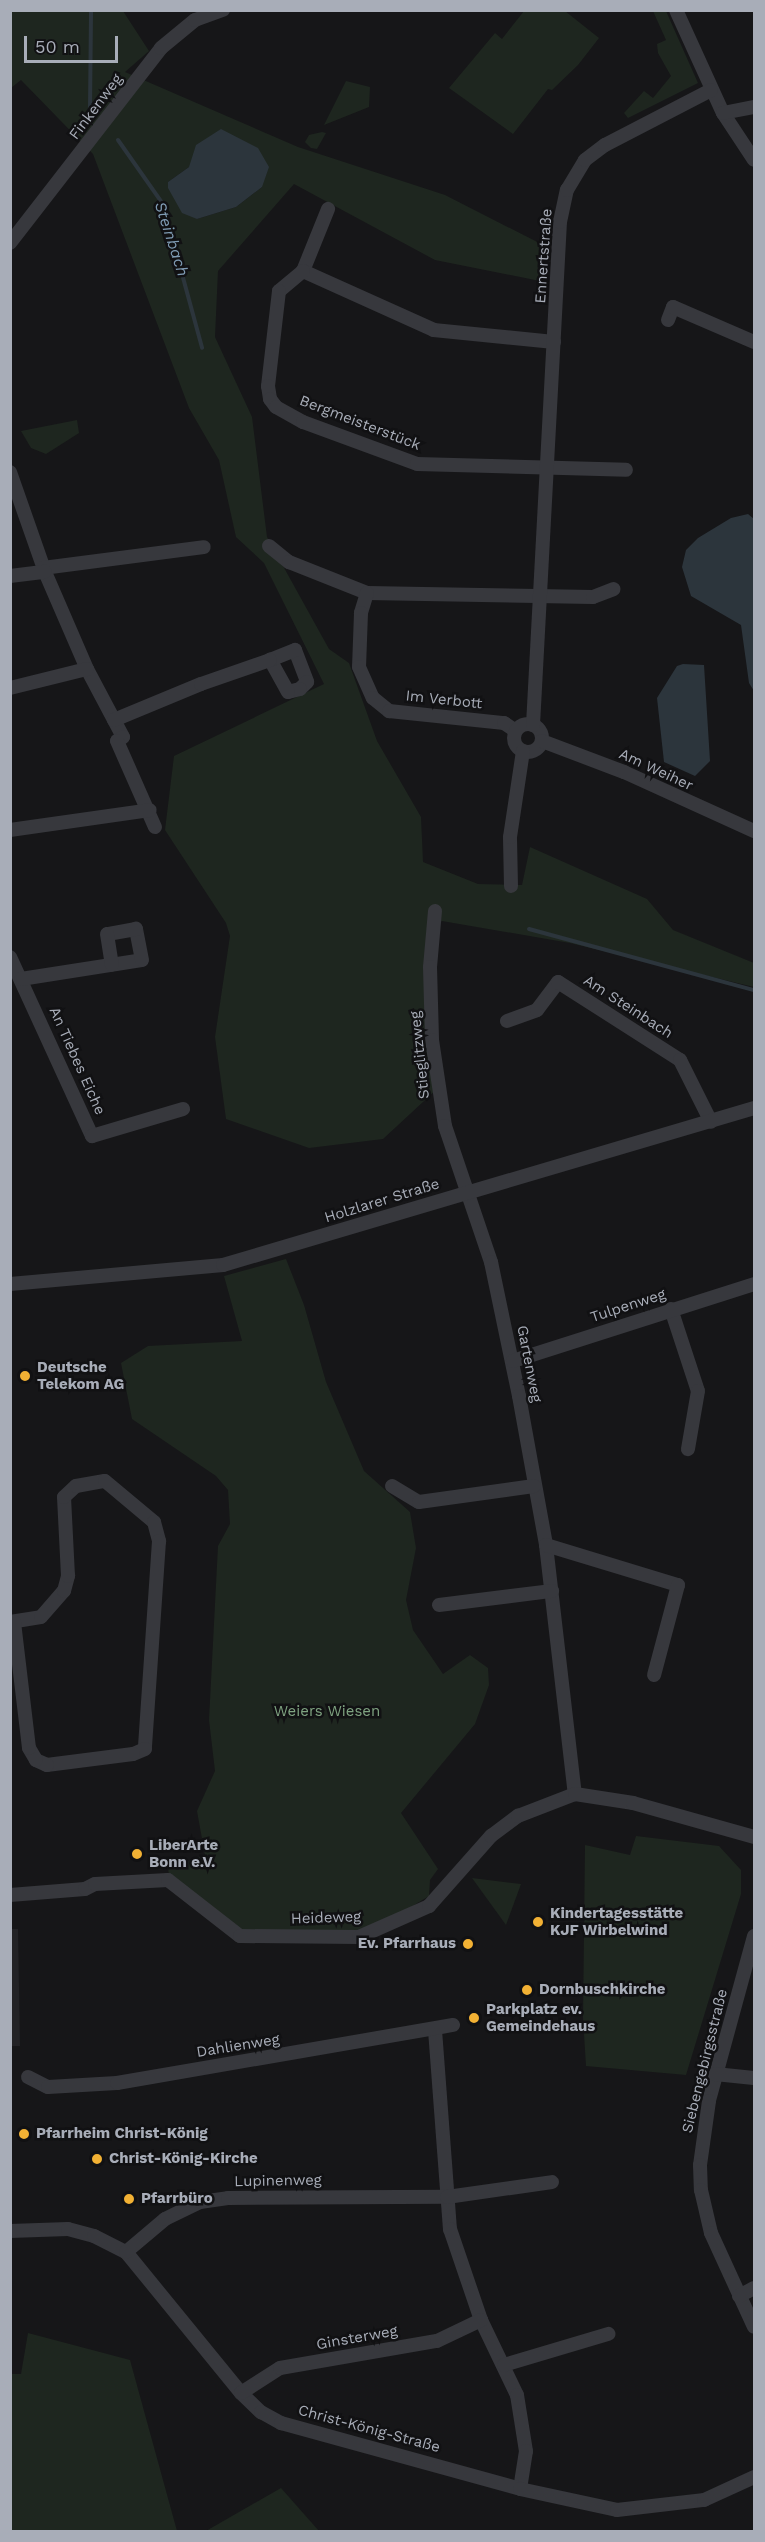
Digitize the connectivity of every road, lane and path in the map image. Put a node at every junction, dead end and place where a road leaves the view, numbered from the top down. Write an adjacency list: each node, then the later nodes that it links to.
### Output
1 (223, 10): 8 (street, Finkenweg)
2 (676, 10): 3 (street)
3 (711, 90): 5 (street); 11 (street, Ennertstraße)
4 (754, 107): 5 (street)
5 (723, 113): 6 (street)
6 (754, 160)
7 (328, 209): 9 (street, Bergmeisterstück)
8 (10, 243)
9 (303, 271): 11 (street); 13 (street, Bergmeisterstück)
10 (668, 320): 12 (street)
11 (554, 342): 13 (street, Ennertstraße)
12 (754, 342)
13 (548, 468): 14 (street); 22 (street, Ennertstraße)
14 (626, 470)
15 (10, 472): 18 (street)
16 (269, 546): 21 (street)
17 (204, 547): 18 (street)
18 (44, 570): 19 (street); 24 (street)
19 (10, 576)
20 (614, 589): 22 (street)
21 (367, 593): 22 (street); 28 (street, Im Verbott)
22 (542, 597): 27 (street, Ennertstraße)
23 (270, 660): 26 (street)
24 (87, 669): 25 (street); 26 (street)
25 (10, 688)
26 (114, 720): 31 (street)
27 (533, 725): 28 (street); 29 (street)
28 (516, 730): 30 (street)
29 (542, 741): 30 (street); 34 (street, Am Weiher)
30 (523, 751): 35 (street)
31 (148, 807): 32 (street); 33 (street)
32 (155, 827)
33 (10, 830)
34 (754, 831)
35 (511, 886)
36 (435, 911): 44 (street, Stieglitzweg)
37 (10, 957): 39 (street, An Tiebes Eiche)
38 (112, 965): 39 (street)
39 (21, 979): 42 (street, An Tiebes Eiche)
40 (507, 1021): 43 (street, Am Steinbach)
41 (754, 1108): 43 (street, Holzlarer Straße)
42 (183, 1109)
43 (711, 1122): 44 (street, Holzlarer Straße)
44 (470, 1192): 45 (street, Holzlarer Straße); 48 (street, Gartenweg)
45 (10, 1284)
46 (754, 1284): 47 (street, Tulpenweg)
47 (671, 1309): 48 (street, Tulpenweg); 49 (street)
48 (513, 1361): 51 (street, Gartenweg)
49 (688, 1449)
50 (392, 1486): 51 (street)
51 (534, 1486): 52 (street, Gartenweg)
52 (546, 1545): 53 (street, Gartenweg); 56 (street)
53 (552, 1591): 54 (street); 57 (street, Gartenweg)
54 (439, 1605)
55 (12, 1622): 55 (street)
56 (654, 1675)
57 (575, 1794): 58 (street, Heideweg); 59 (street, Heideweg)
58 (754, 1837)
59 (10, 1895)
60 (754, 1936): 63 (street, Siebengebirgsstraße)
61 (453, 2025): 62 (street, Dahlienweg)
62 (435, 2031): 64 (street, Dahlienweg); 67 (street)
63 (716, 2074): 65 (street); 71 (street, Siebengebirgsstraße)
64 (28, 2077)
65 (754, 2078)
66 (552, 2182): 67 (street, Lupinenweg)
67 (447, 2197): 69 (street, Lupinenweg); 72 (street)
68 (10, 2231): 69 (street, Christ-König-Straße)
69 (126, 2252): 76 (street, Christ-König-Straße)
70 (754, 2288): 71 (street)
71 (739, 2296): 73 (street, Siebengebirgsstraße)
72 (481, 2320): 75 (street); 76 (street, Ginsterweg)
73 (754, 2327)
74 (608, 2334): 75 (street)
75 (504, 2365): 78 (street)
76 (241, 2393): 78 (street, Christ-König-Straße)
77 (754, 2477): 78 (street, Christ-König-Straße)
78 (520, 2489)

